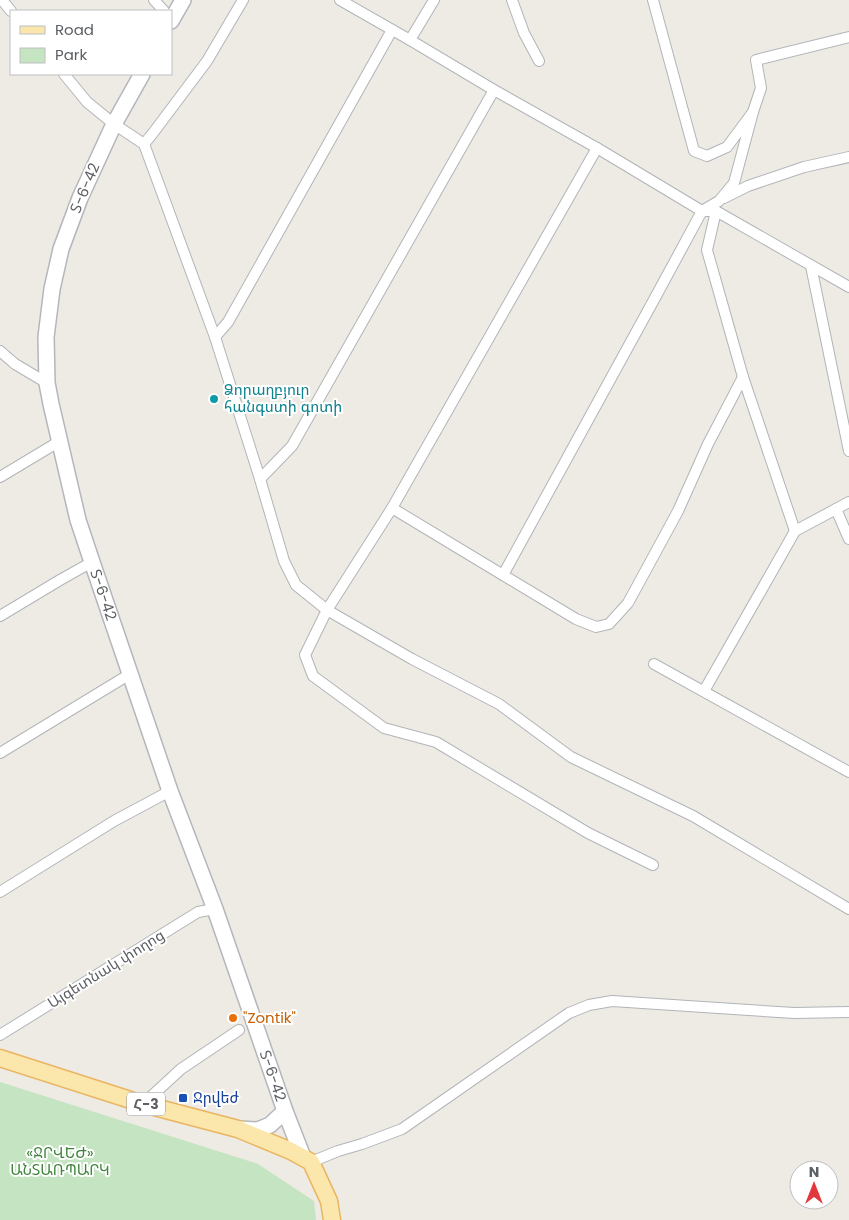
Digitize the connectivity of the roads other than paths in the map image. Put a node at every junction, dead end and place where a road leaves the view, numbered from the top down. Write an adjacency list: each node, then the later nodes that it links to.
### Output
1 (2, 0): 9 (street)
2 (154, 0): 10 (street)
3 (183, 0): 11 (main road)
4 (244, 0): 21 (street)
5 (340, 0): 12 (street)
6 (434, 0): 14 (street)
7 (512, 0): 15 (street)
8 (653, 0): 19 (street)
9 (11, 10)
10 (163, 10)
11 (172, 18)
12 (392, 30): 14 (street); 28 (street)
13 (849, 37): 19 (street)
14 (410, 40): 18 (street)
15 (539, 61)
16 (65, 75): 20 (street)
17 (141, 75): 20 (main road, Տ-6-42 / Տ-6-42)
18 (494, 90): 22 (street); 35 (street)
19 (753, 112): 24 (street)
20 (114, 124): 21 (street); 31 (main road, Տ-6-42 / Տ-6-42)
21 (144, 144): 28 (street)
22 (597, 148): 25 (street); 37 (street)
23 (849, 157): 24 (street)
24 (718, 206): 25 (street); 26 (street); 30 (street)
25 (702, 211): 42 (street)
26 (811, 266): 27 (street); 33 (street)
27 (847, 284)
28 (215, 337): 35 (street)
29 (0, 351): 31 (street)
30 (743, 377): 39 (street); 42 (street)
31 (48, 383): 32 (main road, Տ-6-42 / Տ-6-42)
32 (60, 441): 34 (street); 41 (main road, Տ-6-42 / Տ-6-42)
33 (849, 451)
34 (0, 477)
35 (260, 479): 43 (street)
36 (849, 502): 38 (street)
37 (392, 508): 42 (street); 43 (street)
38 (836, 509): 39 (street); 40 (street)
39 (795, 531): 47 (street)
40 (849, 538)
41 (92, 562): 44 (street); 46 (main road, Տ-6-42 / Տ-6-42)
42 (503, 575)
43 (327, 610): 51 (street); 54 (street)
44 (0, 616)
45 (654, 664): 47 (street)
46 (130, 674): 48 (street); 50 (main road, Տ-6-42 / Տ-6-42)
47 (704, 691): 49 (street)
48 (0, 753)
49 (849, 772)
50 (170, 792): 52 (street); 53 (main road, Տ-6-42 / Տ-6-42)
51 (653, 865)
52 (0, 892)
53 (215, 909): 57 (street, Այգետնակ փողոց); 60 (main road, Տ-6-42 / Տ-6-42)
54 (849, 909)
55 (849, 1012): 62 (street)
56 (239, 1030): 59 (street)
57 (0, 1035)
58 (0, 1058): 59 (main road, Հ-3)
59 (143, 1104): 61 (main road, Հ-3)
60 (284, 1111): 61 (main road); 62 (main road, Տ-6-42)
61 (238, 1129): 62 (main road, Հ-3)
62 (307, 1160): 63 (main road)
63 (332, 1220)

